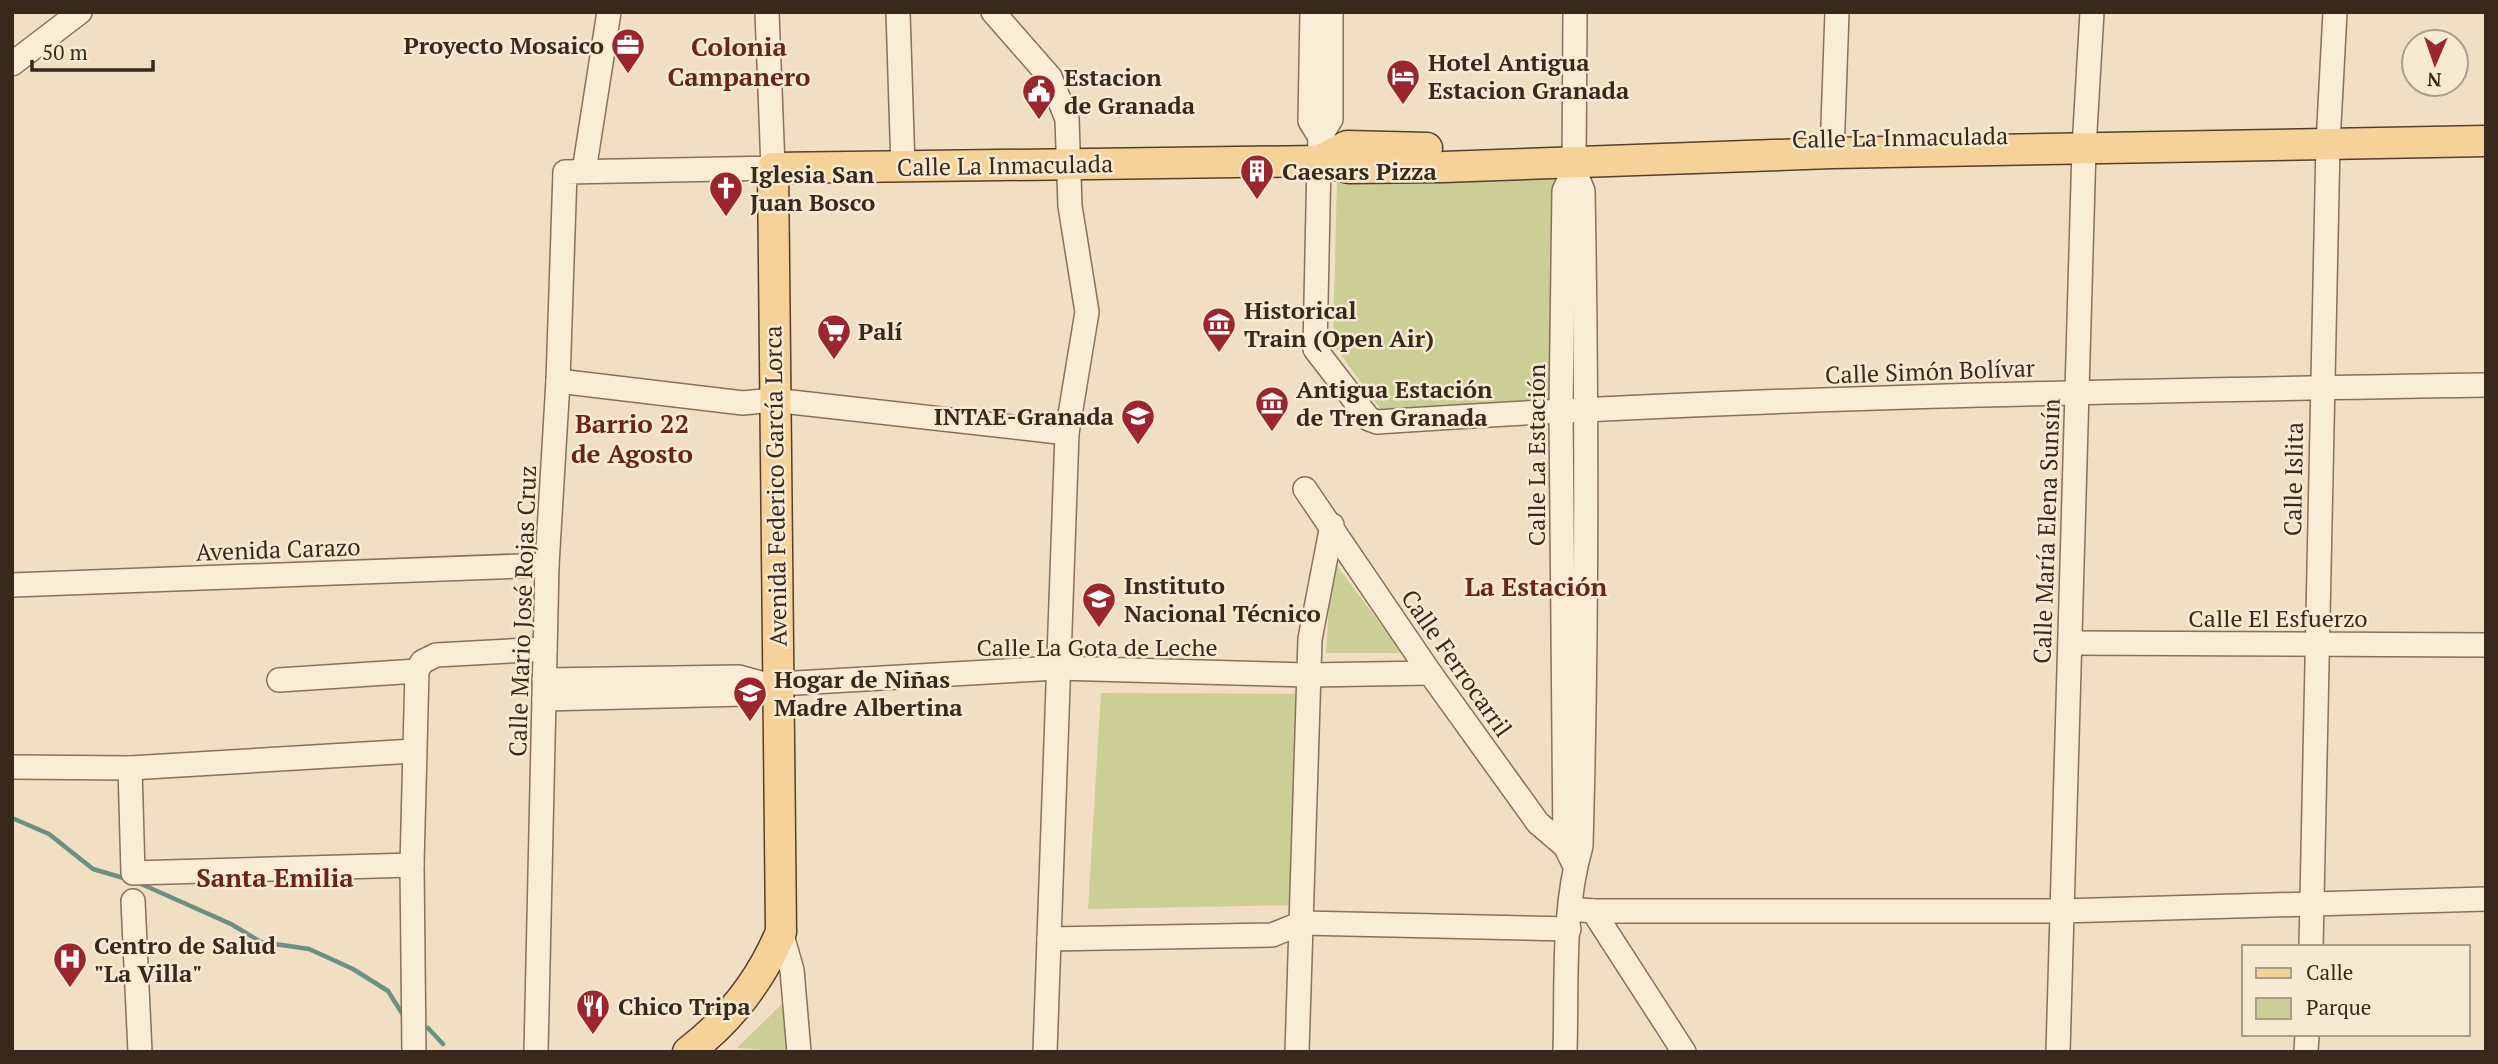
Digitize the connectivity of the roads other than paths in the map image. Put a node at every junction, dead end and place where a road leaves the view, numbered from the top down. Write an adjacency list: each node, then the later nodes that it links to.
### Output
1 (80, 12): 13 (street)
2 (610, 12): 25 (street, Calle Mario José Rojas Cruz)
3 (767, 12): 24 (street, Avenida Federico García Lorca)
4 (898, 12): 23 (street)
5 (993, 12): 22 (street)
6 (1312, 12): 12 (street)
7 (1331, 12): 12 (street)
8 (1576, 12): 21 (street, Calle La Estación)
9 (1837, 12): 19 (street)
10 (2092, 12): 17 (street, Calle María Elena Sunsín)
11 (2335, 12): 16 (street, Calle Islita)
12 (1322, 38): 20 (street)
13 (12, 64)
14 (2486, 124): 15 (main road, Calle La Inmaculada)
15 (2399, 134): 16 (main road, Calle La Inmaculada); 18 (main road, Calle La Inmaculada)
16 (2328, 135): 17 (main road, Calle La Inmaculada); 28 (street, Calle Islita)
17 (2084, 141): 19 (main road, Calle La Inmaculada); 29 (street, Calle María Elena Sunsín)
18 (2486, 141)
19 (1833, 145): 21 (main road, Calle La Inmaculada)
20 (1319, 149): 21 (main road, Calle La Inmaculada); 22 (main road, Calle La Inmaculada); 32 (street, Calle Simón Bolívar)
21 (1573, 159): 31 (street, Calle La Estación); 32 (street, Calle La Estación)
22 (1069, 163): 23 (main road, Calle La Inmaculada); 33 (street)
23 (903, 168): 24 (main road, Calle La Inmaculada)
24 (772, 169): 25 (street, Calle La Inmaculada); 30 (main road, Avenida Federico García Lorca)
25 (575, 171): 26 (street, Calle Mario José Rojas Cruz)
26 (559, 375): 30 (street); 38 (street, Calle Mario José Rojas Cruz)
27 (2486, 385): 28 (street, Calle Simón Bolívar)
28 (2322, 387): 29 (street, Calle Simón Bolívar); 41 (street, Calle Islita)
29 (2076, 391): 31 (street, Calle Simón Bolívar); 40 (street, Calle María Elena Sunsín)
30 (773, 400): 33 (street); 50 (main road, Avenida Federico García Lorca)
31 (1587, 408): 32 (street, Calle Simón Bolívar); 36 (street, Calle La Estación)
32 (1562, 410): 37 (street, Calle La Estación)
33 (1067, 433): 44 (street)
34 (1305, 489): 35 (street, Calle Ferrocarril)
35 (1332, 525): 47 (street, Calle Ferrocarril); 48 (street)
36 (1586, 535): 37 (street); 46 (street, Calle La Estación)
37 (1563, 537): 46 (street, Calle La Estación)
38 (547, 565): 39 (street, Avenida Carazo); 43 (street, Calle Mario José Rojas Cruz)
39 (12, 585)
40 (2070, 643): 41 (street, Calle El Esfuerzo); 60 (street, Calle María Elena Sunsín)
41 (2316, 645): 42 (street, Calle El Esfuerzo); 59 (street, Calle Islita)
42 (2486, 645)
43 (545, 649): 45 (street); 51 (street, Calle Mario José Rojas Cruz)
44 (1057, 668): 48 (street, Calle La Gota de Leche); 50 (street, Calle La Gota de Leche); 64 (street)
45 (417, 671): 49 (street); 52 (street)
46 (1575, 672): 55 (street, Calle La Estación)
47 (1430, 673): 48 (street, Calle La Gota de Leche); 55 (street, Calle Ferrocarril)
48 (1309, 676): 62 (street)
49 (279, 680)
50 (771, 684): 51 (street, Calle La Gota de Leche); 63 (main road, Avenida Federico García Lorca)
51 (544, 690): 68 (street, Calle Mario José Rojas Cruz)
52 (414, 751): 54 (street); 56 (street)
53 (12, 767): 54 (street)
54 (130, 768): 56 (street)
55 (1574, 853): 61 (street, Calle La Estación)
56 (412, 865): 67 (street)
57 (2486, 899): 59 (street)
58 (133, 901): 66 (street)
59 (2313, 904): 60 (street); 65 (street, Calle Islita)
60 (2061, 911): 61 (street); 75 (street, Calle María Elena Sunsín)
61 (1578, 916): 62 (street); 73 (street, Calle La Estación); 74 (street)
62 (1302, 923): 64 (street); 72 (street)
63 (781, 932): 69 (main road, Avenida Federico García Lorca); 70 (street)
64 (1049, 939): 71 (street)
65 (2311, 945)
66 (139, 1052)
67 (414, 1052)
68 (536, 1052)
69 (688, 1052)
70 (799, 1052)
71 (1045, 1052)
72 (1297, 1052)
73 (1565, 1052)
74 (1684, 1052)
75 (2058, 1052)

